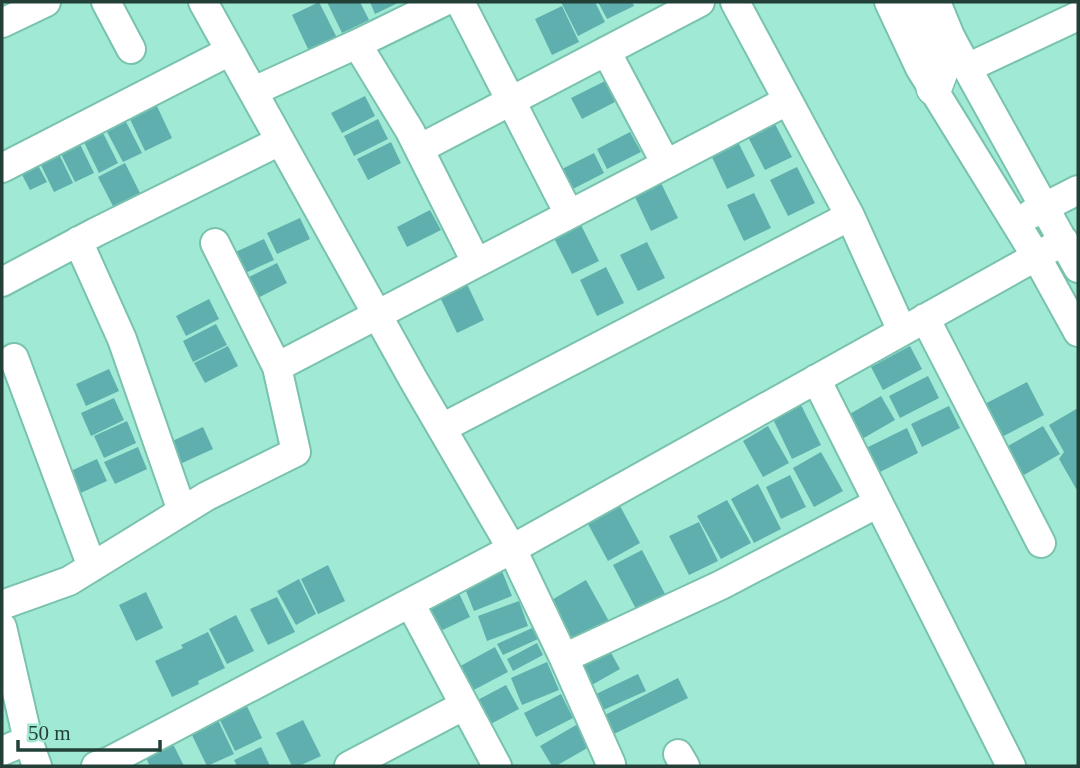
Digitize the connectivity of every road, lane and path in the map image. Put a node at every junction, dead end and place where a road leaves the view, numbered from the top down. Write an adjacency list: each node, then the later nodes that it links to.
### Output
1 (46, 2): 12 (street)
2 (106, 2): 14 (street)
3 (443, 2): 13 (street)
4 (460, 2): 19 (street)
5 (700, 2): 16 (street)
6 (735, 2): 20 (street)
7 (889, 2): 17 (street)
8 (915, 2): 17 (main road)
9 (936, 2): 17 (street)
10 (207, 3): 15 (street)
11 (1078, 16): 17 (street)
12 (2, 23)
13 (357, 44): 18 (street); 22 (street)
14 (131, 49)
15 (230, 51): 18 (street); 24 (street)
16 (606, 51): 19 (street); 23 (street)
17 (945, 66): 26 (street); 29 (street)
18 (254, 92): 21 (street)
19 (511, 101): 22 (street); 27 (street)
20 (787, 101): 23 (street); 28 (street)
21 (280, 141): 30 (street); 37 (street)
22 (419, 149): 34 (street)
23 (666, 164): 27 (street)
24 (2, 168)
25 (1078, 190): 26 (street)
26 (1046, 206): 29 (street); 31 (street)
27 (569, 214): 34 (street)
28 (850, 215): 38 (street); 43 (street)
29 (1015, 223): 33 (street)
30 (78, 241): 36 (street); 45 (street)
31 (1064, 242): 33 (street); 35 (street)
32 (215, 243): 41 (street)
33 (1036, 256): 38 (street); 39 (street)
34 (476, 262): 37 (street)
35 (1078, 268)
36 (2, 282)
37 (376, 314): 41 (street); 43 (street)
38 (914, 324): 42 (street); 46 (street)
39 (1078, 332)
40 (14, 358): 48 (street)
41 (277, 367): 45 (street)
42 (816, 379): 44 (street); 47 (street)
43 (442, 428): 47 (street)
44 (878, 503): 52 (street); 61 (street)
45 (182, 511): 48 (street)
46 (1041, 543)
47 (512, 549): 49 (street); 52 (street)
48 (92, 567): 50 (street)
49 (410, 603): 53 (street); 58 (street)
50 (2, 605)
51 (2, 627): 54 (street)
52 (564, 658): 57 (street)
53 (463, 706): 56 (street); 60 (street)
54 (27, 740): 55 (street); 59 (street)
55 (2, 751)
56 (361, 764)
57 (611, 764)
58 (106, 765)
59 (37, 766)
60 (497, 766)
61 (1011, 766)

